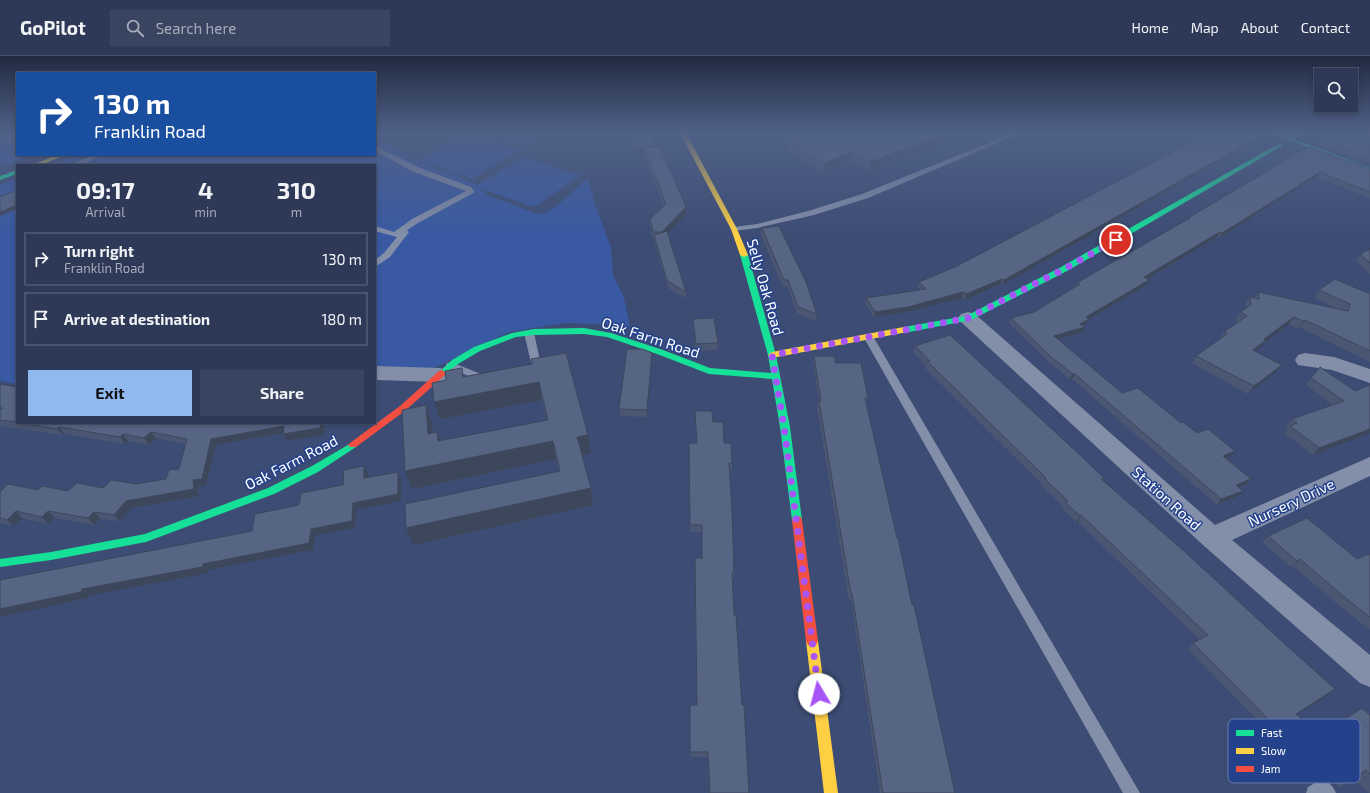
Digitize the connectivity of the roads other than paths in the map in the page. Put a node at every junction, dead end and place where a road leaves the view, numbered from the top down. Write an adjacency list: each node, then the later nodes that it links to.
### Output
1 (412, 167): 7 (lane)
2 (701, 167): 9 (main road, Selly Oak Road)
3 (934, 167): 9 (lane)
4 (1241, 167): 11 (main road)
5 (16, 172): 6 (main road)
6 (0, 178)
7 (415, 221): 8 (lane); 10 (lane)
8 (376, 228)
9 (734, 229): 14 (main road, Selly Oak Road)
10 (376, 263)
11 (968, 318): 13 (main road); 23 (street, Station Road)
12 (530, 333): 16 (main road, Oak Farm Road); 17 (lane); 19 (main road, Oak Farm Road)
13 (869, 338): 14 (main road); 27 (lane)
14 (772, 355): 19 (main road, Selly Oak Road)
15 (1305, 360): 20 (street)
16 (446, 370): 18 (street); 21 (lane); 24 (main road, Oak Farm Road)
17 (523, 372)
18 (376, 373)
19 (775, 376): 26 (main road, Selly Oak Road)
20 (1370, 376)
21 (495, 379)
22 (1370, 466): 23 (street, Nursery Drive)
23 (1212, 538): 25 (street, Station Road)
24 (0, 563)
25 (1370, 673)
26 (831, 793)
27 (1132, 793)
28 (1314, 793): 29 (lane)
29 (1328, 793)

